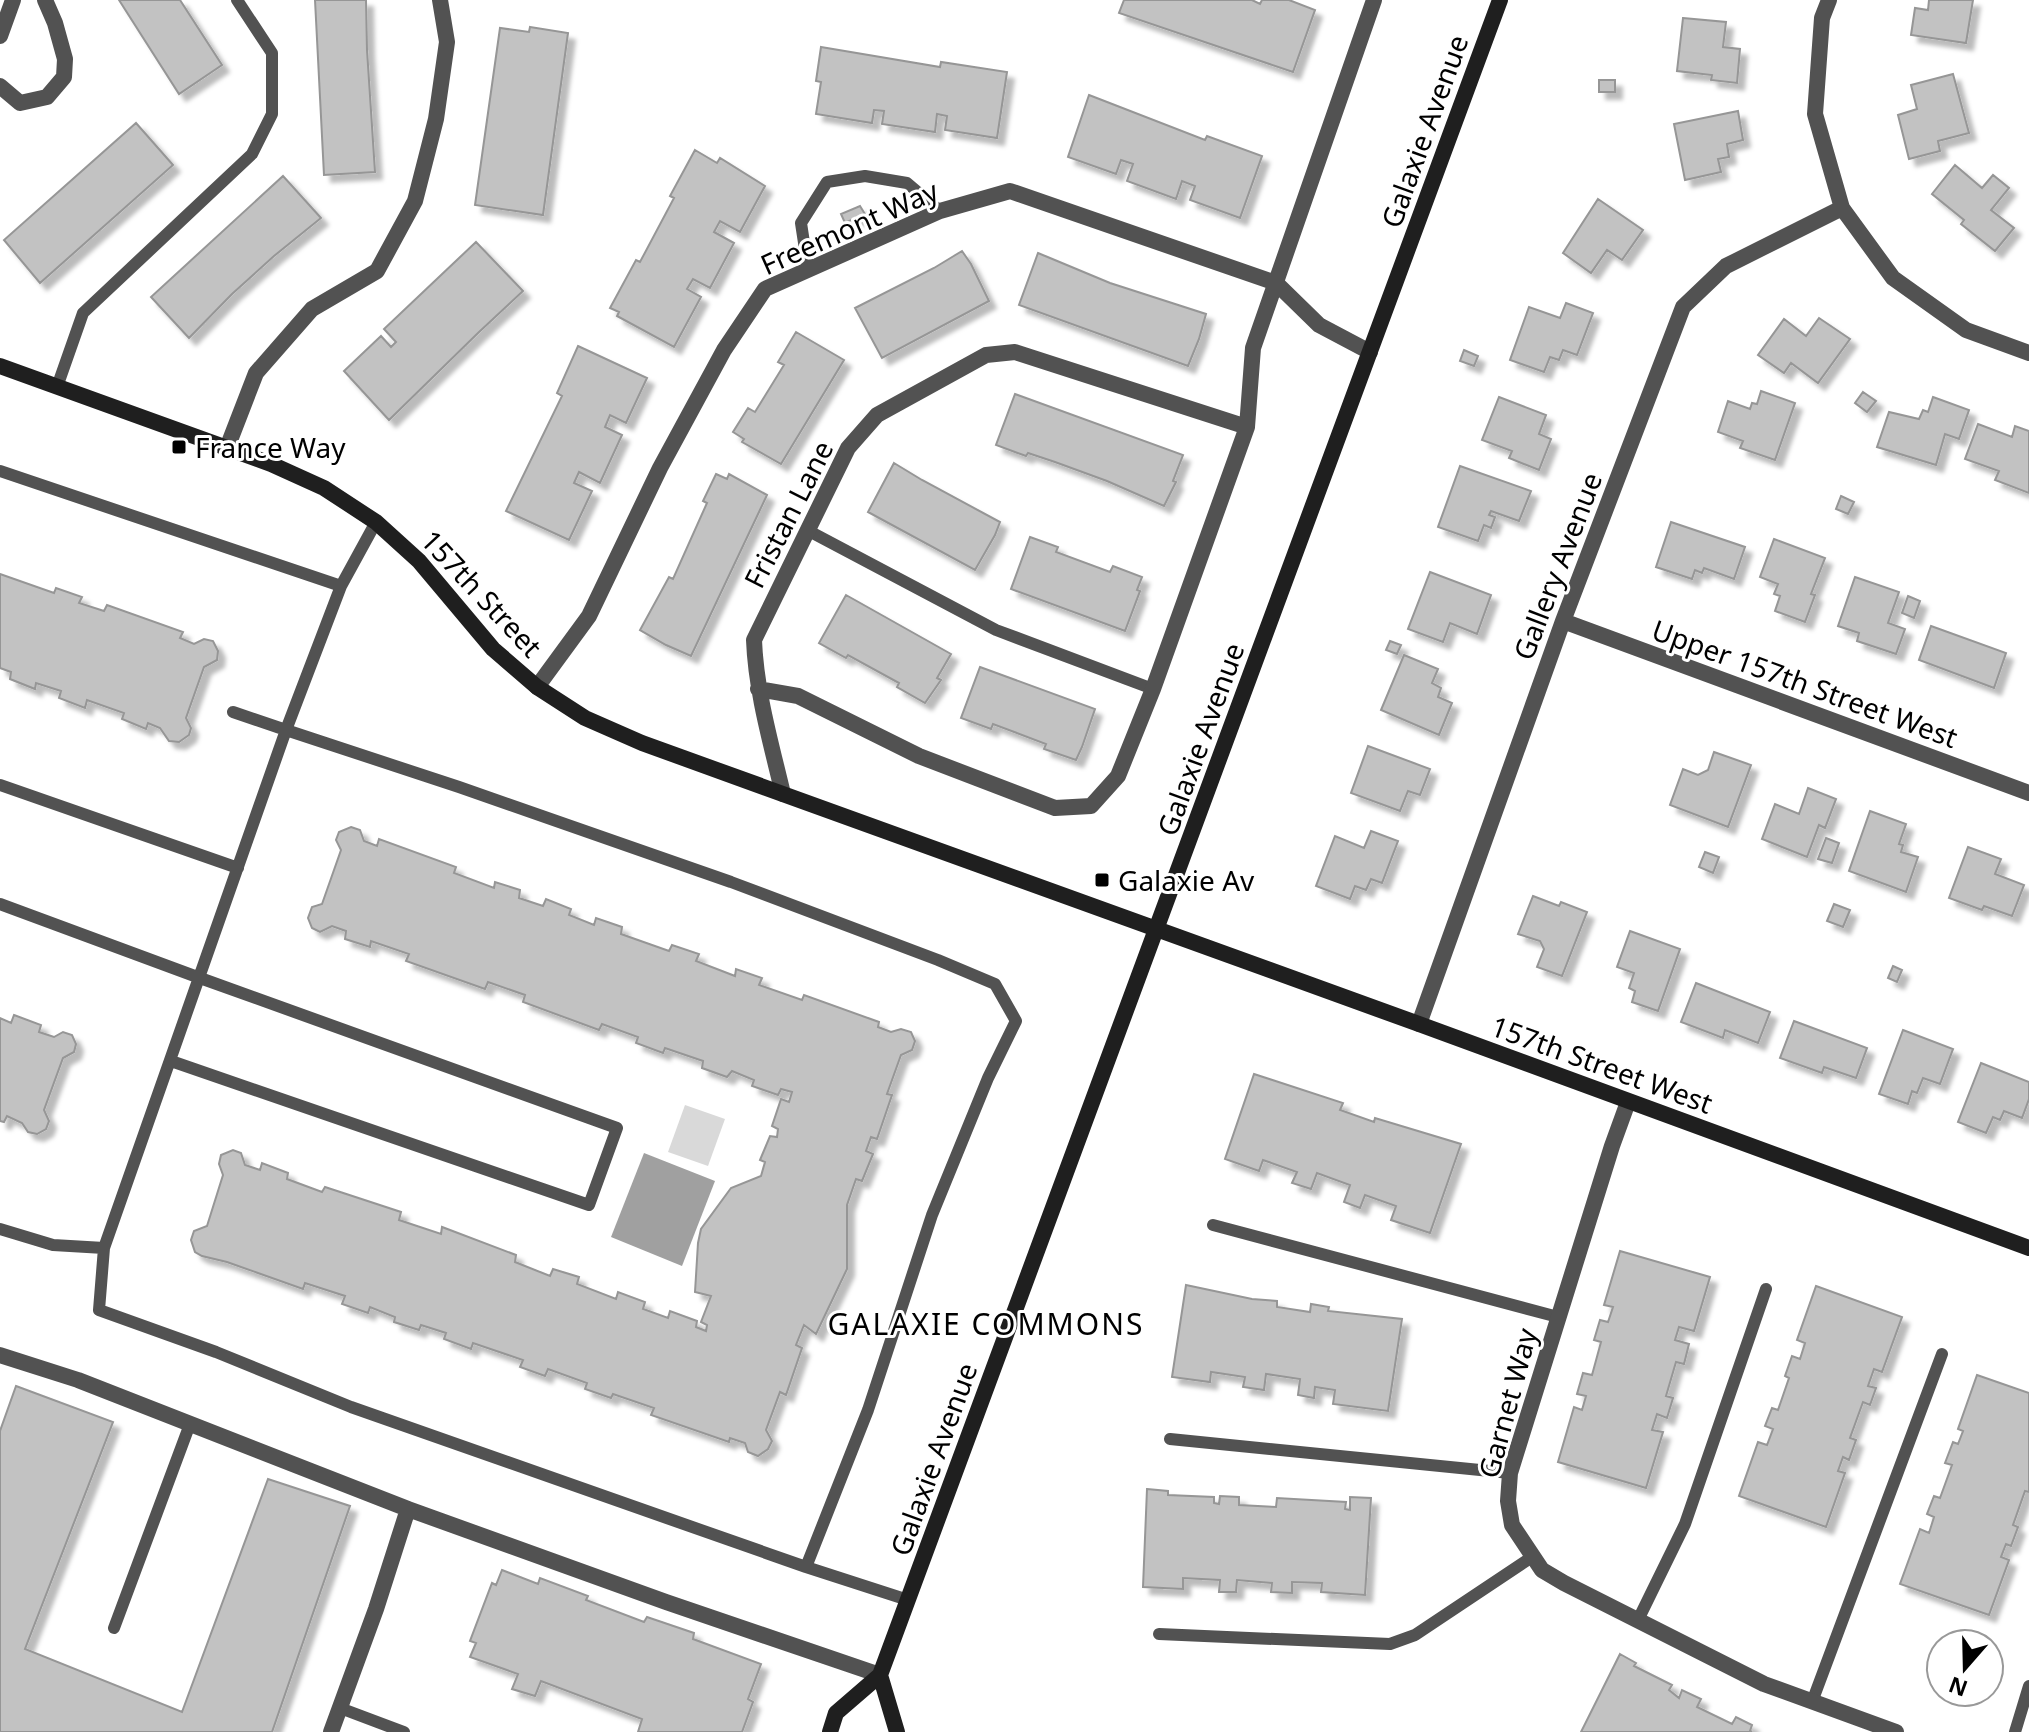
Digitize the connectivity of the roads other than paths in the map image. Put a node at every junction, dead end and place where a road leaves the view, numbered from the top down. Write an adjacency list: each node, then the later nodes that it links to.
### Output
1 (13, 0): 8 (street)
2 (45, 0): 9 (street)
3 (237, 0): 17 (lane)
4 (440, 0): 19 (street)
5 (1374, 0): 13 (street)
6 (1500, 0): 14 (street, Galaxie Avenue)
7 (1829, 0): 10 (street)
8 (0, 36)
9 (0, 86)
10 (1842, 208): 15 (street); 24 (street, Gallery Avenue)
11 (940, 211): 12 (street, Freemont Way); 12 (lane); 13 (street, Freemont Way)
12 (808, 269): 25 (street, Freemont Way)
13 (1276, 283): 14 (street, Freemont Way); 18 (street)
14 (1370, 352): 35 (street, Galaxie Avenue)
15 (2029, 353)
16 (0, 366): 17 (street, 157th Street)
17 (57, 387): 19 (street, 157th Street)
18 (1247, 427): 22 (street, Fristan Lane); 27 (street)
19 (227, 448): 21 (street, 157th Street)
20 (0, 471): 23 (lane)
21 (376, 522): 23 (lane); 25 (street, 157th Street)
22 (807, 530): 26 (street, Fristan Lane); 27 (lane)
23 (341, 586): 29 (lane)
24 (1563, 621): 31 (street, Upper 157th Street West); 37 (street, Gallery Avenue)
25 (537, 687): 32 (street, 157th Street)
26 (758, 689): 27 (street); 32 (street, Fristan Lane)
27 (1153, 689)
28 (233, 712): 29 (lane)
29 (286, 730): 33 (lane); 53 (lane)
30 (0, 785): 33 (lane)
31 (2029, 793)
32 (783, 794): 35 (street, 157th Street)
33 (238, 868): 36 (lane)
34 (0, 904): 36 (lane)
35 (1157, 929): 37 (street, 157th Street West); 54 (street, Galaxie Avenue)
36 (200, 978): 38 (lane); 38 (lane)
37 (1419, 1024): 39 (street, 157th Street West)
38 (171, 1061): 42 (lane)
39 (1628, 1102): 43 (street, 157th Street West); 45 (street, Garnet Way)
40 (1213, 1225): 45 (lane)
41 (0, 1229): 42 (lane)
42 (104, 1248): 53 (lane)
43 (2029, 1248)
44 (1766, 1289): 55 (lane)
45 (1558, 1317): 50 (street, Garnet Way)
46 (1942, 1354): 60 (lane)
47 (0, 1355): 48 (street)
48 (190, 1424): 51 (street); 56 (lane)
49 (1170, 1439): 50 (lane)
50 (1510, 1473): 52 (street, Garnet Way)
51 (408, 1509): 58 (street); 61 (street)
52 (1532, 1557): 55 (street, Garnet Way); 57 (lane)
53 (806, 1567): 54 (lane)
54 (908, 1600): 58 (street, Galaxie Avenue)
55 (1638, 1620): 60 (street, Garnet Way)
56 (114, 1628)
57 (1159, 1634)
58 (880, 1675): 64 (street, Galaxie Avenue); 65 (street)
59 (2029, 1686): 67 (lane)
60 (1812, 1702): 66 (street, Garnet Way)
61 (340, 1708): 62 (street); 63 (lane)
62 (331, 1732)
63 (404, 1732)
64 (830, 1732)
65 (897, 1732)
66 (1896, 1732)
67 (2015, 1732)

